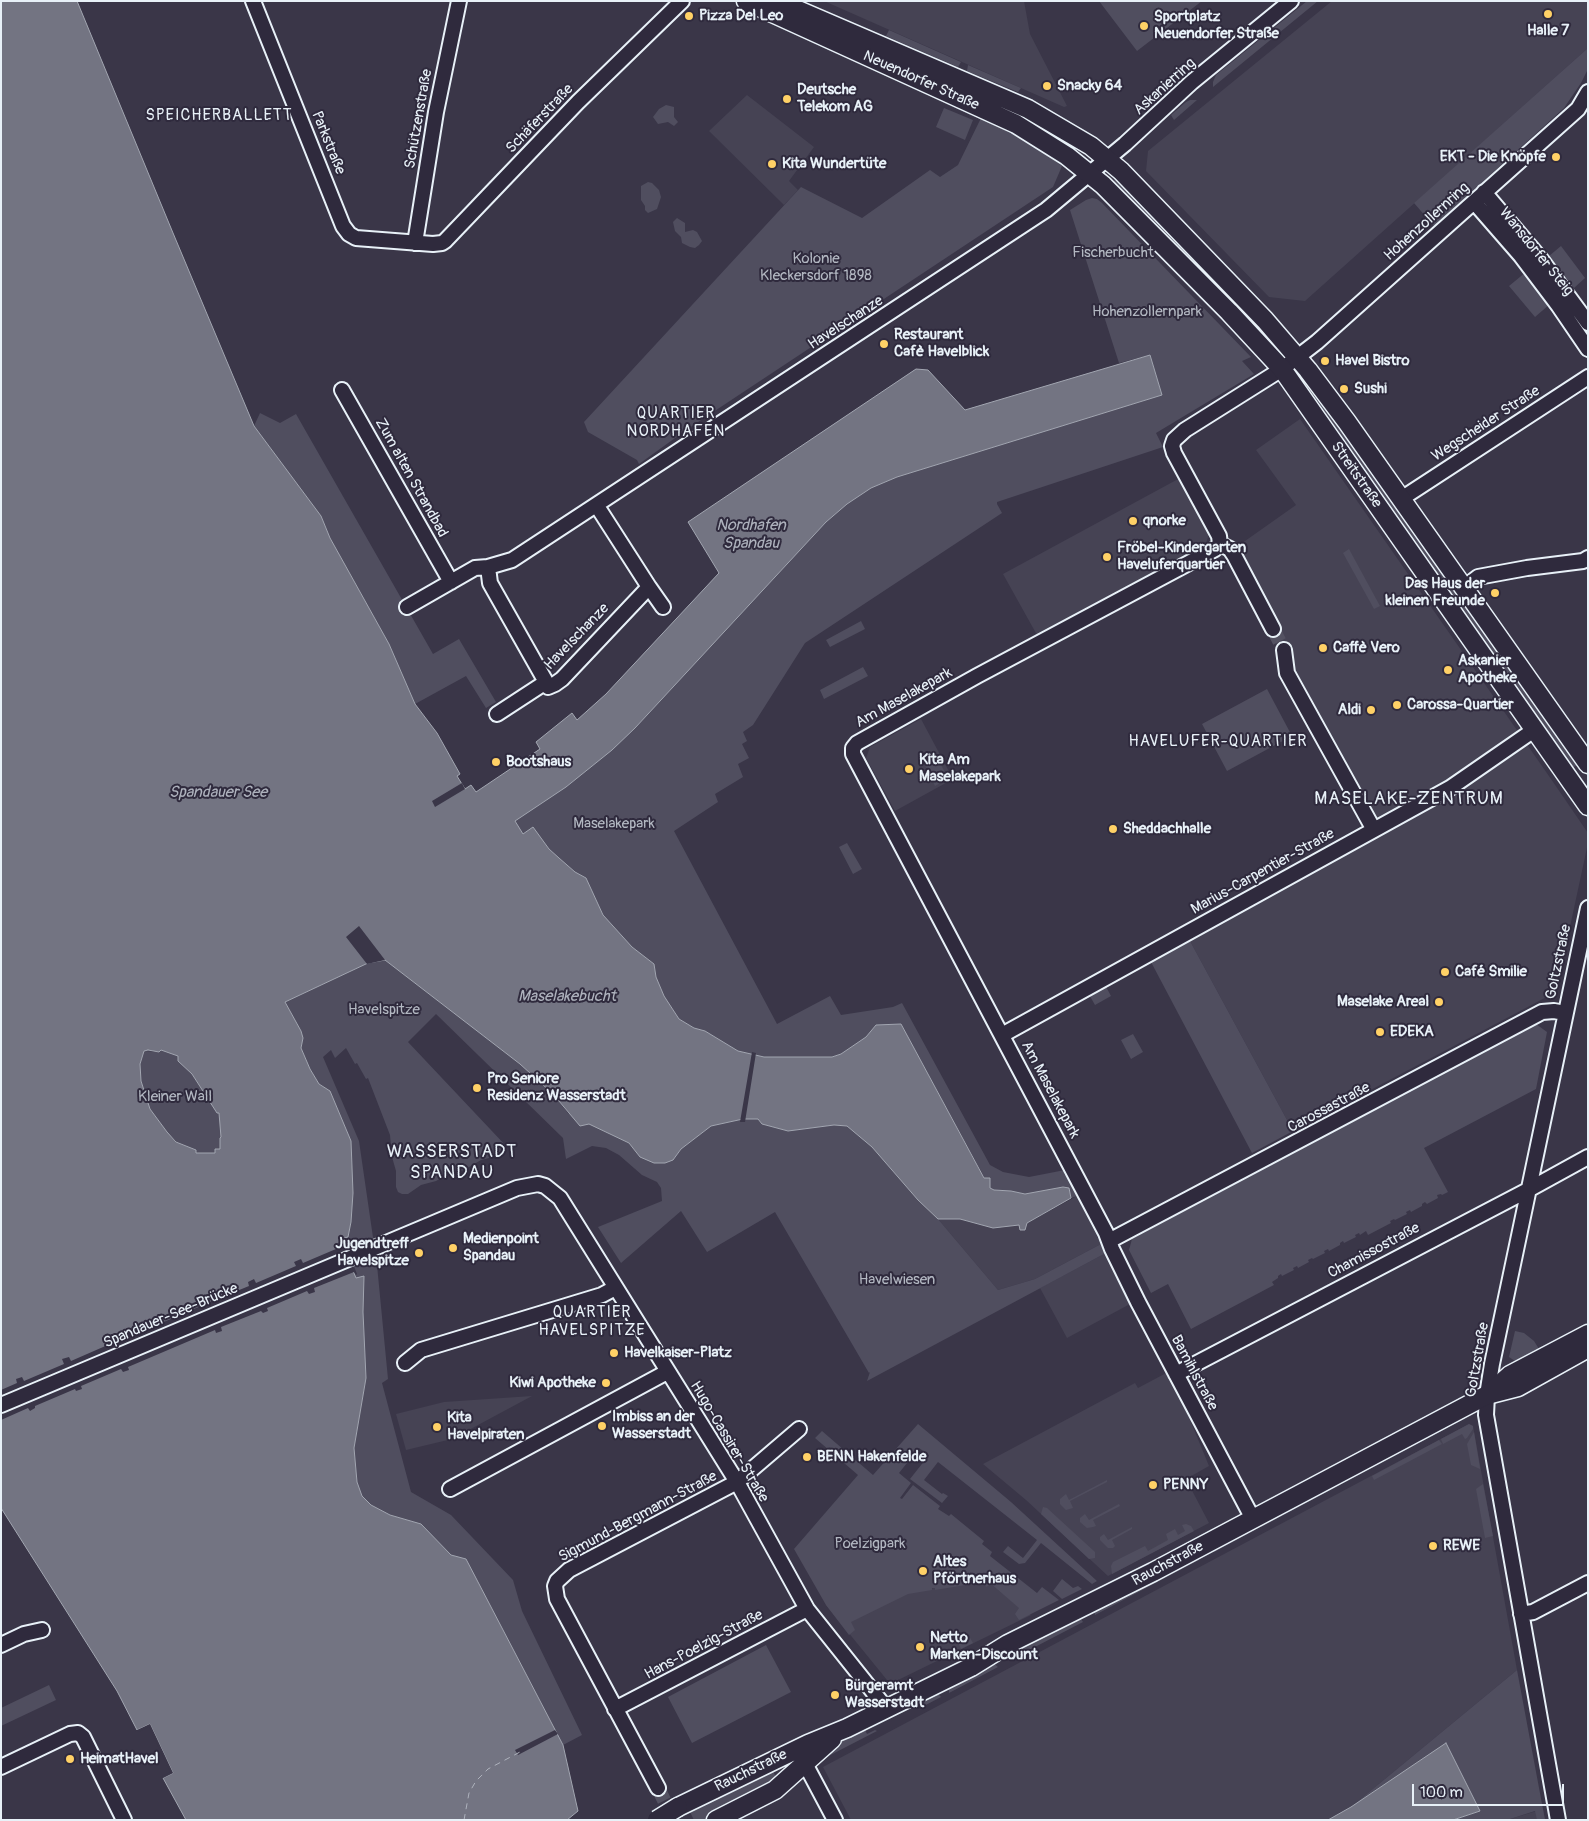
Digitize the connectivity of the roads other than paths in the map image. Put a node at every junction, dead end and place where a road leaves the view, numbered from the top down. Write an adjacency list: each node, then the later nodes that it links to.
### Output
1 (253, 1): 12 (street, Parkstraße)
2 (459, 1): 12 (street, Schützenstraße)
3 (682, 1): 12 (street, Schäferstraße)
4 (746, 1): 9 (main road, Neuendorfer Straße)
5 (777, 1): 8 (main road, Neuendorfer Straße)
6 (1291, 1): 8 (street, Askanierring)
7 (1587, 96): 10 (street, Hohenzollernring)
8 (1107, 159): 9 (street, Havelschanze); 15 (main road, Streitstraße)
9 (1089, 174): 16 (main road, Streitstraße); 20 (street, Havelschanze)
10 (1484, 192): 11 (street, Hohenzollernring); 13 (street, Wansdorfer Steig)
11 (1474, 202): 14 (street, Wansdorfer Steig); 15 (street, Hohenzollernring)
12 (415, 243)
13 (1588, 323)
14 (1588, 349)
15 (1297, 357): 16 (street, Hohenzollernring); 19 (main road, Streitstraße)
16 (1282, 369): 21 (street); 33 (main road, Streitstraße)
17 (1588, 377): 19 (street, Wegscheider Straße)
18 (342, 390): 24 (street, Zum alten Strandbad)
19 (1401, 499): 26 (main road, Streitstraße)
20 (597, 506): 23 (street, Havelschanze); 25 (street)
21 (1220, 544): 29 (street); 39 (street, Am Maselakepark)
22 (1588, 558): 26 (street)
23 (488, 567): 24 (street); 31 (street)
24 (451, 582): 27 (street)
25 (649, 587): 28 (street); 31 (street, Havelschanze)
26 (1464, 588): 34 (main road, Streitstraße)
27 (407, 607)
28 (663, 608)
29 (1273, 629)
30 (1284, 650): 36 (street)
31 (547, 684): 32 (street, Havelschanze)
32 (496, 714)
33 (1534, 730): 35 (main road, Streitstraße); 36 (street, Marius-Carpentier-Straße)
34 (1588, 764)
35 (1588, 806)
36 (1374, 830): 39 (street, Marius-Carpentier-Straße)
37 (1588, 908): 38 (street, Goltzstraße)
38 (1565, 1013): 41 (street, Goltzstraße); 42 (street, Carossastraße)
39 (1002, 1035): 42 (street, Am Maselakepark)
40 (1588, 1157): 41 (street, Chamissostraße)
41 (1528, 1190): 49 (street, Chamissostraße); 50 (street, Goltzstraße)
42 (1109, 1241): 49 (street, Bamihlstraße)
43 (354, 1256): 44 (street, Hugo-Cassirer-Straße); 51 (street, Spandauer-See-Brücke)
44 (615, 1288): 47 (street); 48 (street, Hugo-Cassirer-Straße)
45 (1588, 1334): 50 (main road, Rauchstraße)
46 (1588, 1348): 50 (main road, Rauchstraße)
47 (404, 1363)
48 (667, 1372): 53 (street, Hugo-Cassirer-Straße); 54 (street)
49 (1176, 1374): 55 (street, Bamihlstraße)
50 (1487, 1396): 55 (main road, Rauchstraße); 58 (street, Goltzstraße)
51 (1, 1405)
52 (799, 1429): 53 (street, Sigmund-Bergmann-Straße)
53 (737, 1482): 57 (street, Hugo-Cassirer-Straße); 62 (street, Sigmund-Bergmann-Straße)
54 (450, 1489)
55 (1252, 1519): 61 (main road, Rauchstraße)
56 (1588, 1583): 58 (street)
57 (807, 1609): 61 (street, Hugo-Cassirer-Straße); 62 (street, Hans-Poelzig-Straße)
58 (1521, 1614): 70 (street, Goltzstraße)
59 (42, 1630): 60 (street)
60 (1, 1645)
61 (886, 1708): 63 (main road, Rauchstraße)
62 (615, 1709): 65 (street, Sigmund-Bergmann-Straße)
63 (801, 1756): 67 (main road, Rauchstraße, bridge); 68 (main road, Rauchstraße); 69 (street)
64 (1, 1767): 66 (street)
65 (658, 1788)
66 (124, 1820)
67 (657, 1820)
68 (716, 1820)
69 (835, 1820)
70 (1558, 1820)

